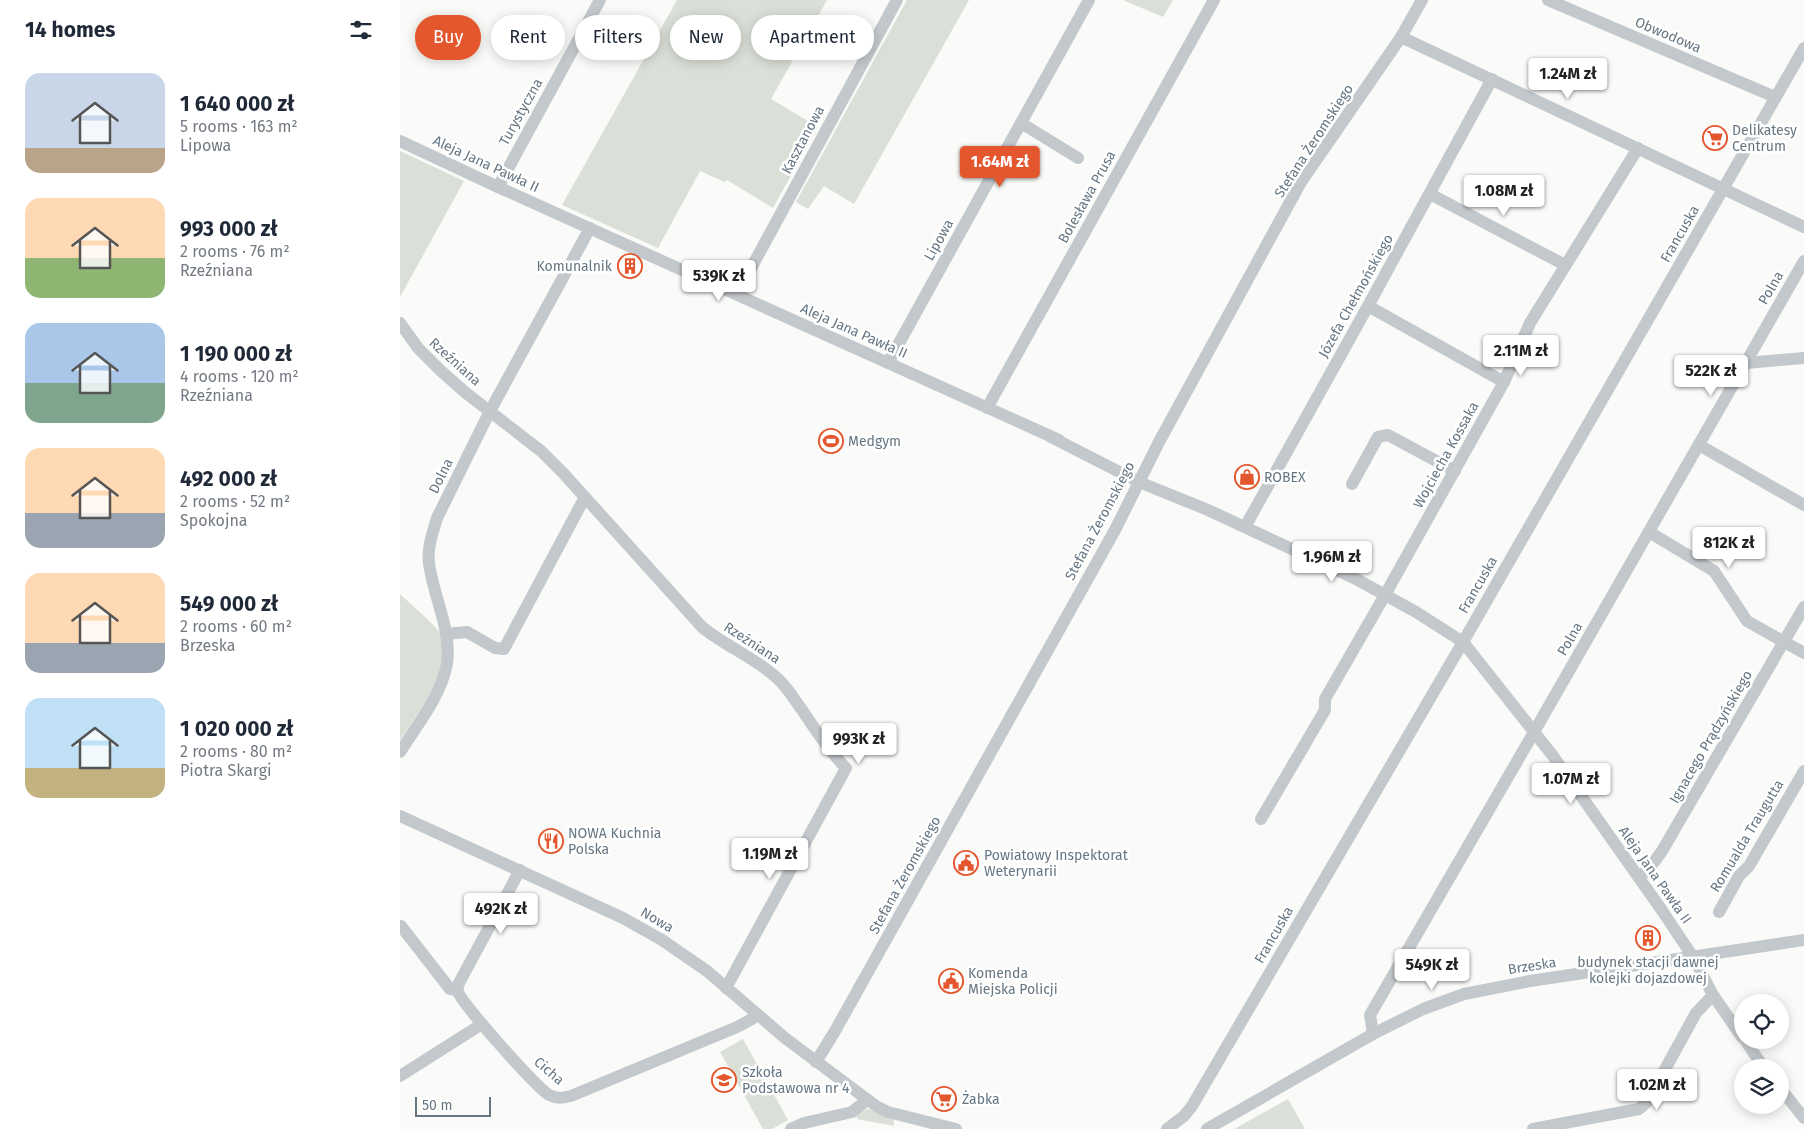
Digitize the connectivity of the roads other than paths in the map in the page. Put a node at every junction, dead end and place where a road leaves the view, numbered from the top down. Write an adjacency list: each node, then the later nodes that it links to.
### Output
1 (600, 0): 15 (street, Turystyczna)
2 (897, 0): 22 (street, Kasztanowa)
3 (1089, 0): 11 (street, Lipowa)
4 (1214, 0): 29 (street, Bolesława Prusa)
5 (1422, 0): 7 (street, Stefana Żeromskiego)
6 (1548, 0): 10 (street, Obwodowa)
7 (1401, 37): 9 (street); 33 (street, Stefana Żeromskiego)
8 (1804, 48): 10 (street, Francuska)
9 (1492, 79): 13 (street); 17 (street, Józefa Chełmońskiego)
10 (1775, 97): 16 (street, Francuska)
11 (1021, 123): 14 (street); 26 (street, Lipowa)
12 (400, 141): 15 (street, Aleja Jana Pawła II)
13 (1638, 148): 16 (street); 21 (street, Wojciecha Kossaka)
14 (1078, 158)
15 (498, 187): 19 (street, Aleja Jana Pawła II)
16 (1724, 188): 18 (street); 43 (street, Francuska)
17 (1430, 194): 21 (street); 23 (street, Józefa Chełmońskiego)
18 (1804, 226)
19 (590, 228): 22 (street, Aleja Jana Pawła II); 30 (street, Dolna)
20 (1804, 261): 27 (street, Polna)
21 (1565, 265): 28 (street, Wojciecha Kossaka)
22 (737, 294): 26 (street, Aleja Jana Pawła II)
23 (1368, 306): 28 (street); 37 (street, Józefa Chełmońskiego)
24 (400, 322): 30 (street, Rzeźniana)
25 (1804, 358): 27 (street)
26 (888, 363): 29 (street, Aleja Jana Pawła II)
27 (1746, 363): 31 (street, Polna)
28 (1504, 382): 32 (street, Wojciecha Kossaka)
29 (987, 408): 33 (street, Aleja Jana Pawła II)
30 (490, 411): 35 (street, Rzeźniana); 41 (street, Dolna)
31 (1699, 445): 36 (street); 38 (street, Polna)
32 (1455, 471): 34 (street); 39 (street, Wojciecha Kossaka)
33 (1141, 478): 37 (street, Aleja Jana Pawła II); 63 (street, Stefana Żeromskiego)
34 (1352, 484)
35 (585, 497): 41 (street); 56 (street, Rzeźniana)
36 (1804, 505)
37 (1244, 527): 39 (street, Aleja Jana Pawła II)
38 (1648, 532): 42 (street); 45 (street, Polna)
39 (1385, 595): 43 (street, Aleja Jana Pawła II); 49 (street)
40 (1804, 607): 42 (street, Ignacego Prądzyńskiego)
41 (446, 634): 46 (street, Dolna)
42 (1785, 640): 44 (street); 51 (street, Ignacego Prądzyńskiego)
43 (1463, 642): 45 (street, Aleja Jana Pawła II); 70 (street, Francuska)
44 (1804, 653)
45 (1535, 730): 51 (street, Aleja Jana Pawła II); 62 (street, Polna)
46 (400, 752)
47 (1803, 775): 52 (street, Romualda Traugutta)
48 (400, 816): 50 (street, Nowa)
49 (1261, 819)
50 (520, 870): 56 (street, Nowa); 57 (street)
51 (1639, 877): 55 (street, Aleja Jana Pawła II)
52 (1718, 912)
53 (401, 926): 57 (street, Cicha)
54 (1804, 940): 55 (street, Brzeska)
55 (1694, 957): 58 (street, Aleja Jana Pawła II); 62 (street, Brzeska)
56 (726, 988): 59 (street, Nowa)
57 (457, 990): 60 (street, Cicha)
58 (1714, 995): 61 (street, Aleja Jana Pawła II); 72 (street)
59 (756, 1014): 60 (street, Cicha); 63 (street, Nowa)
60 (482, 1024): 64 (street)
61 (1734, 1024)
62 (1372, 1034): 71 (street, Brzeska)
63 (816, 1062): 66 (street, Nowa)
64 (400, 1076)
65 (1789, 1099): 67 (street)
66 (867, 1100): 68 (street); 69 (street, Nowa)
67 (1804, 1118)
68 (791, 1129)
69 (956, 1129)
70 (1167, 1129)
71 (1207, 1129)
72 (1533, 1129)

